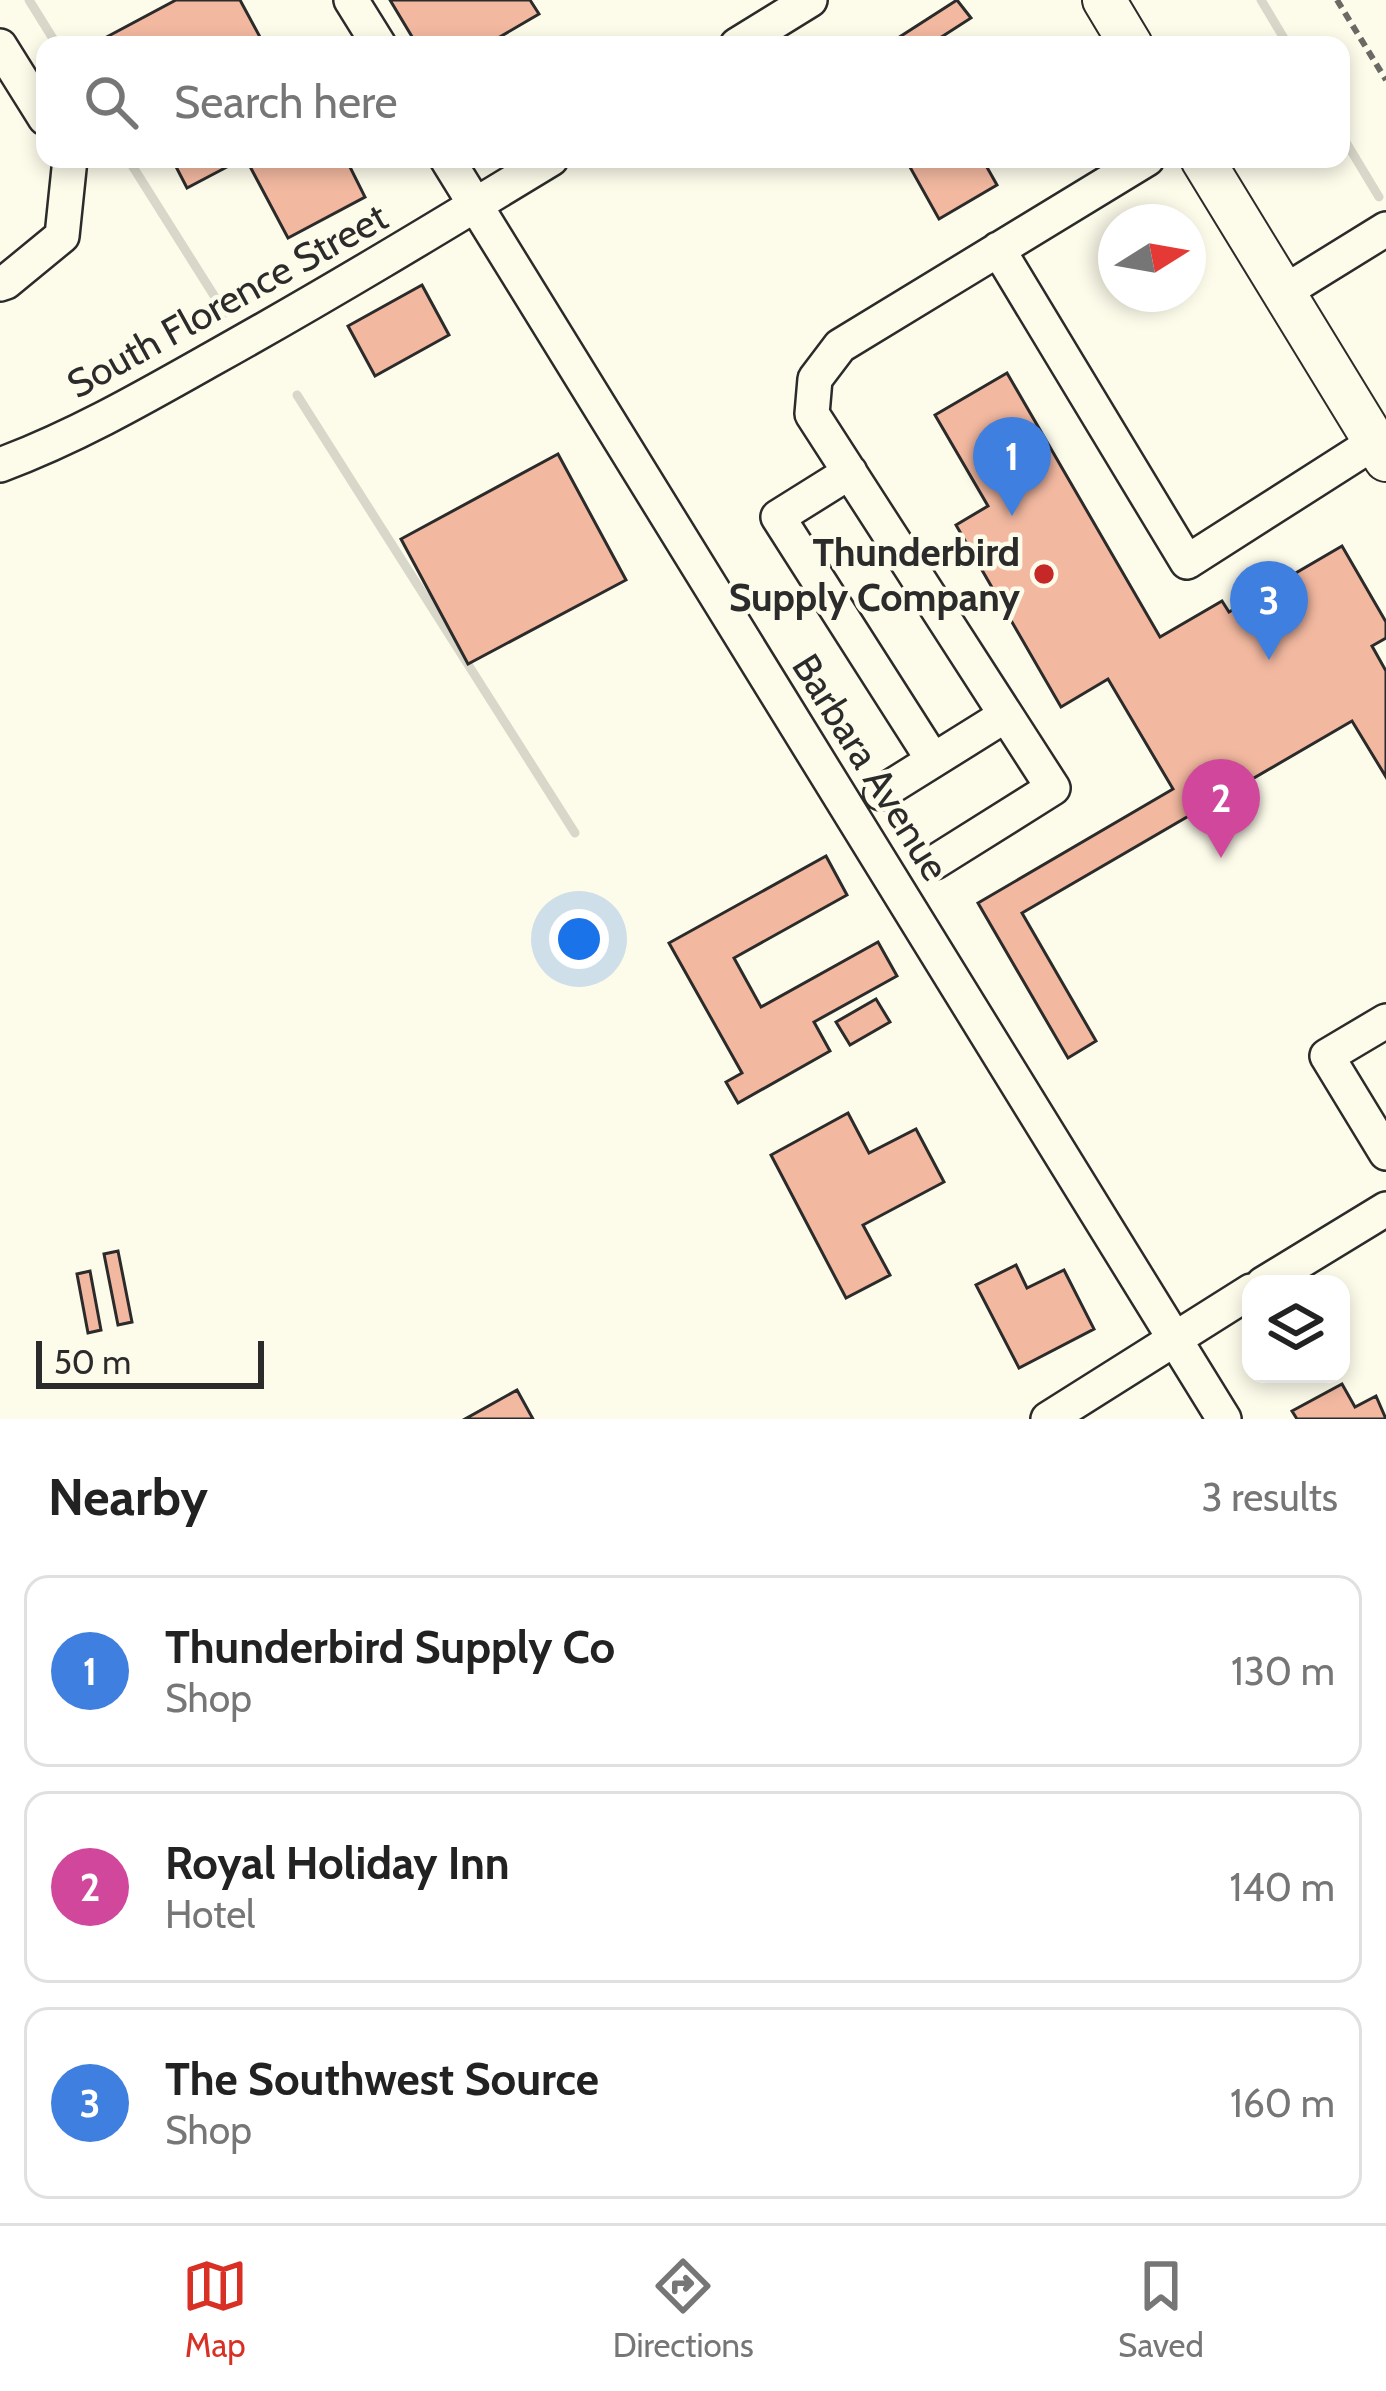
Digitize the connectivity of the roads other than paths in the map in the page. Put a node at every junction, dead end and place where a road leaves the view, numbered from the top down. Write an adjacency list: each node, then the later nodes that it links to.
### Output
1 (351, 0): 4 (street)
2 (810, 0): 5 (street)
3 (1104, 0): 6 (main road)
4 (373, 36)
5 (752, 36)
6 (1126, 36)
7 (0, 46): 8 (street)
8 (36, 104)
9 (69, 168): 17 (street)
10 (452, 168): 14 (street, Barbara Avenue)
11 (535, 168): 14 (street, South Florence Street)
12 (1132, 168): 16 (street)
13 (1208, 168): 18 (main road)
14 (475, 205): 20 (street, South Florence Street); 31 (street, Barbara Avenue)
15 (1386, 229): 18 (street)
16 (998, 249): 19 (street); 21 (street)
17 (0, 284)
18 (1284, 292): 19 (main road)
19 (1380, 451)
20 (0, 465)
21 (850, 472): 22 (street); 23 (street)
22 (1006, 715): 23 (street); 25 (street)
23 (933, 760): 24 (street)
24 (881, 794)
25 (935, 862)
26 (1386, 1021): 27 (street)
27 (1386, 1153)
28 (1386, 1209): 29 (street)
29 (1278, 1275)
30 (1242, 1297): 31 (street)
31 (1175, 1338): 32 (street); 33 (street, Barbara Avenue)
32 (1053, 1418)
33 (1224, 1419)

